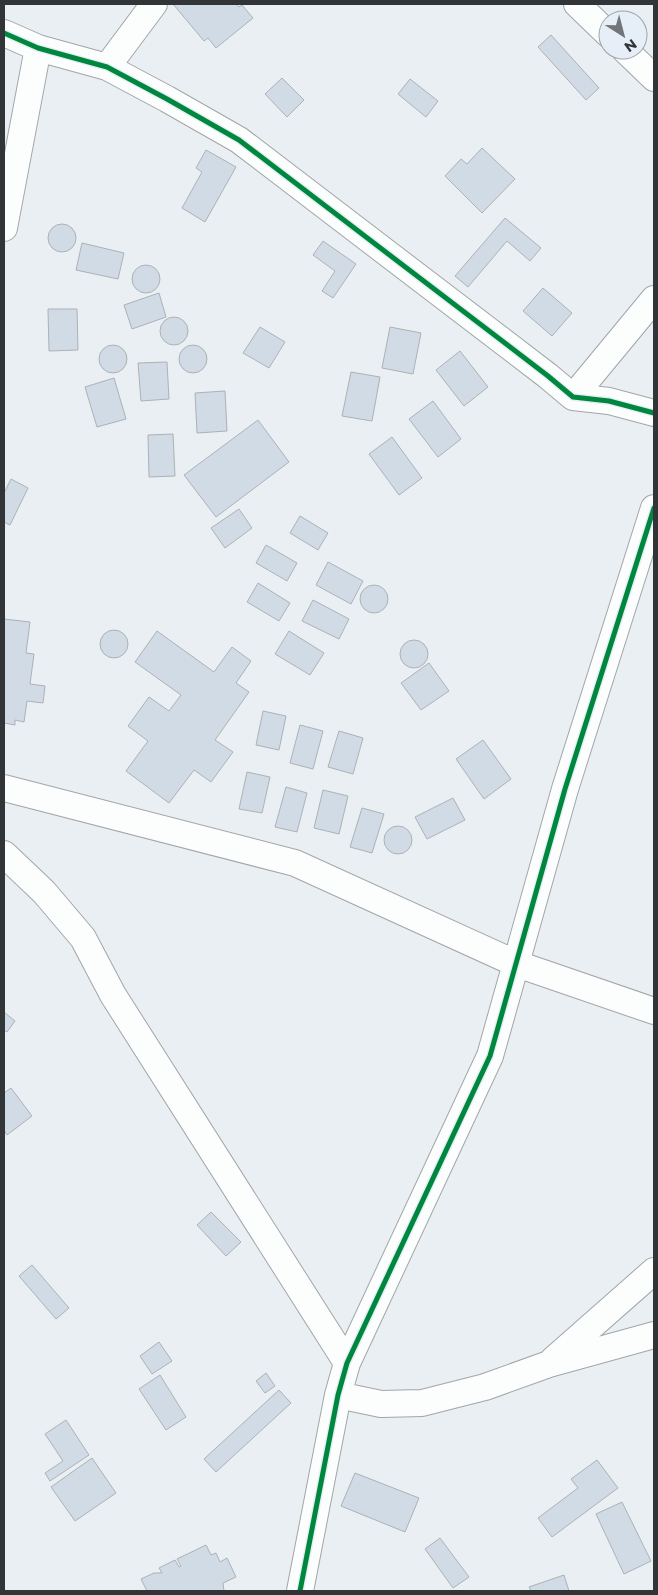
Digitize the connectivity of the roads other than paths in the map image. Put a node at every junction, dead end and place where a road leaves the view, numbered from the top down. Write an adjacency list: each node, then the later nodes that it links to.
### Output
1 (154, 4): 7 (street)
2 (577, 4): 3 (street)
3 (598, 24)
4 (4, 33): 5 (street)
5 (38, 48): 7 (street); 9 (street)
6 (635, 60): 8 (street)
7 (107, 67): 11 (street)
8 (654, 78)
9 (4, 228)
10 (654, 299): 11 (street)
11 (573, 397): 12 (street)
12 (654, 413)
13 (654, 508): 16 (street)
14 (4, 788): 16 (street)
15 (4, 854): 20 (street)
16 (517, 964): 17 (street); 20 (street)
17 (654, 1011)
18 (654, 1271): 21 (street)
19 (654, 1335): 21 (street)
20 (347, 1364): 22 (street)
21 (549, 1364): 22 (street)
22 (338, 1395): 23 (street)
23 (300, 1591)

